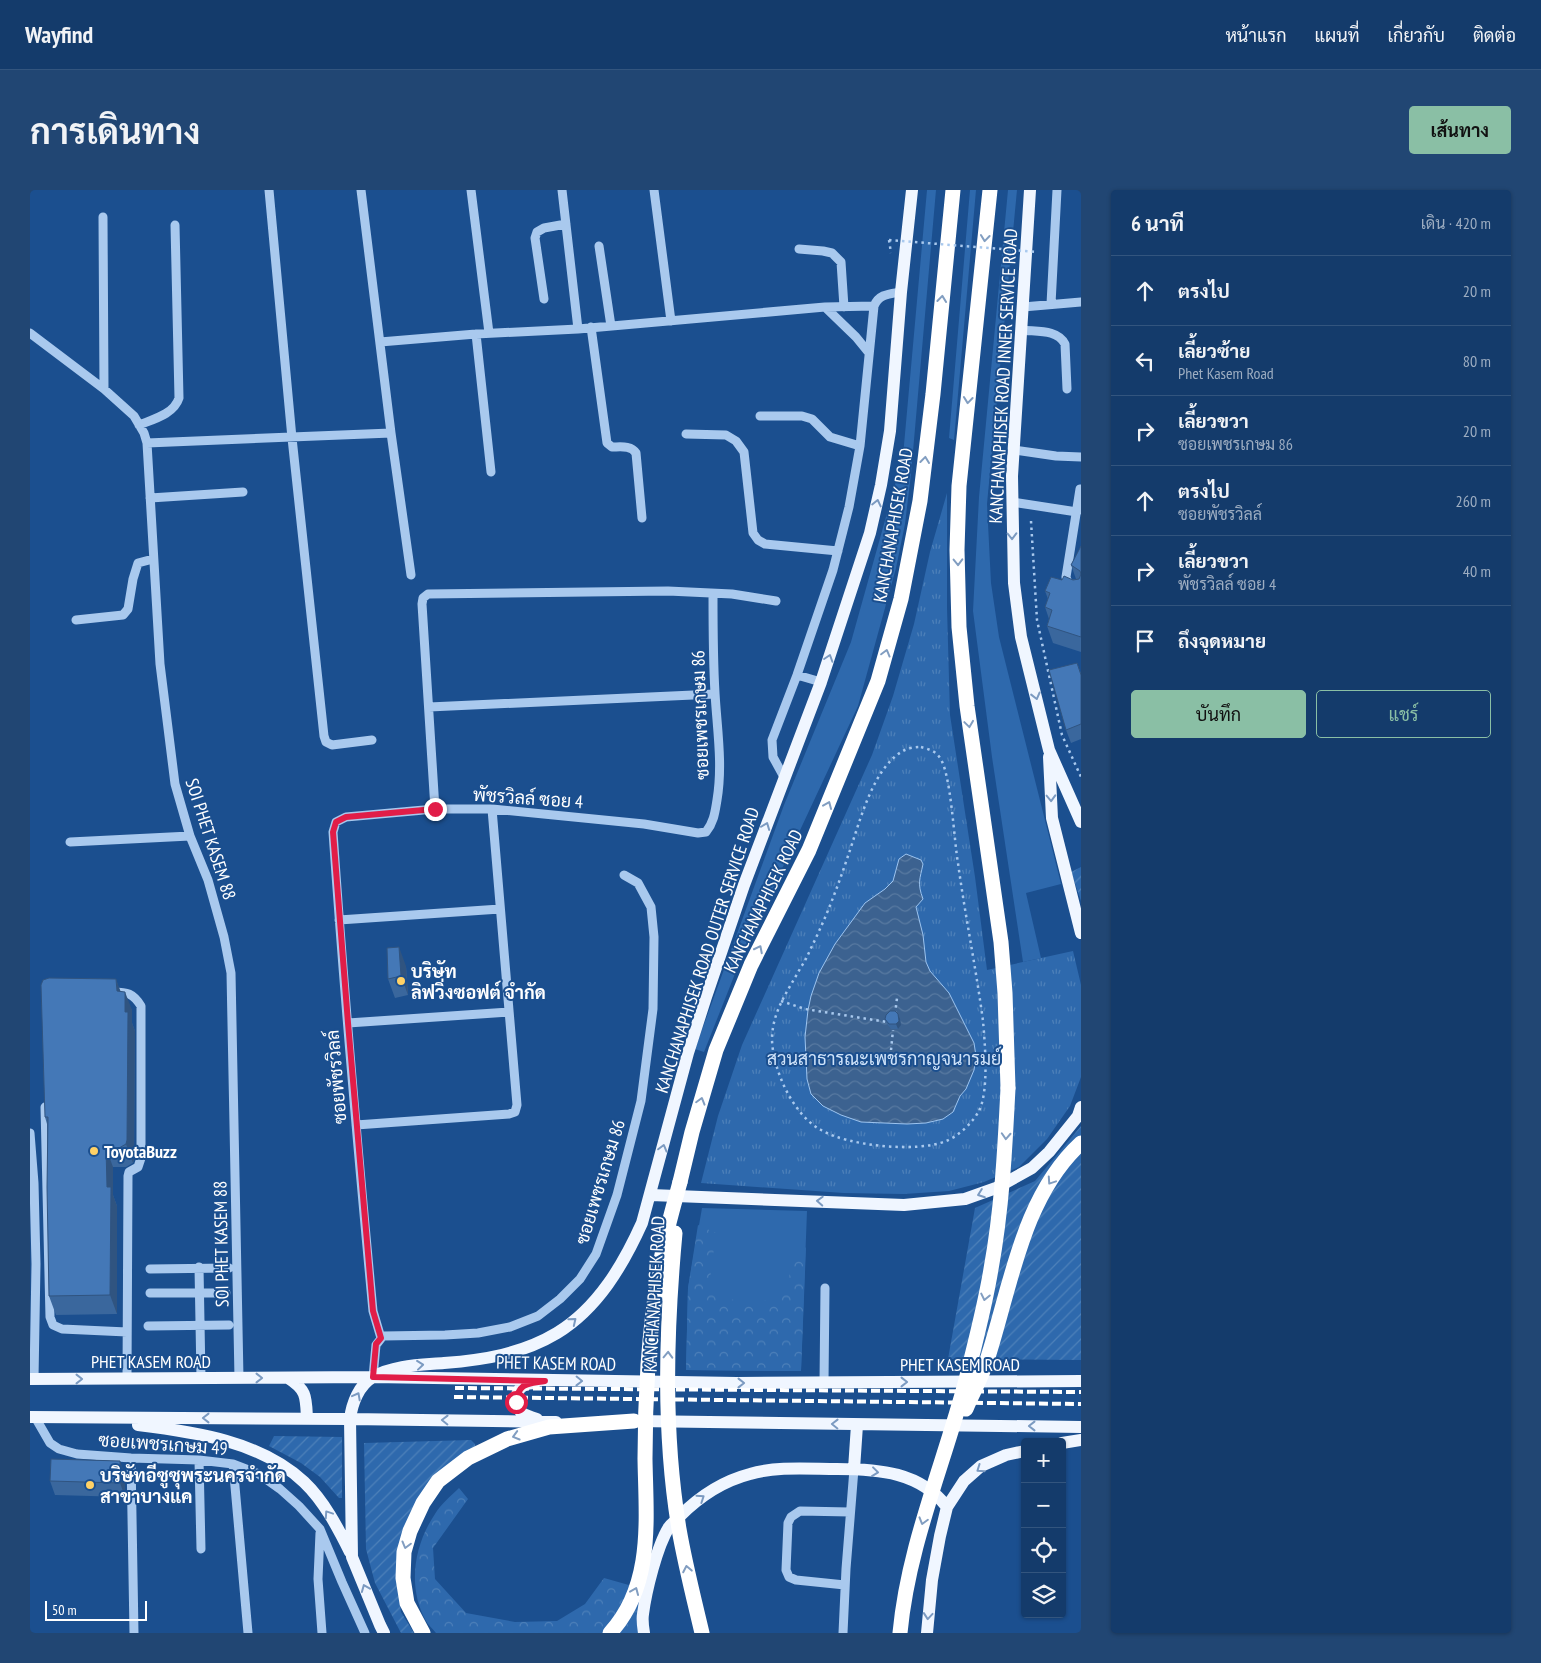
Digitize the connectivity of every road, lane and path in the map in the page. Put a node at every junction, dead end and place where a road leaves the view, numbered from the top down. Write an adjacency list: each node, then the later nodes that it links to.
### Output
1 (269, 190): 43 (street)
2 (361, 190): 34 (street)
3 (470, 190): 31 (street)
4 (562, 190): 12 (street)
5 (654, 190): 26 (street)
6 (912, 190): 18 (main road, KANCHANAPHISEK ROAD OUTER SERVICE ROAD)
7 (954, 190): 96 (highway, KANCHANAPHISEK ROAD, one-way to 7)
8 (990, 190): 136 (highway, one-way to 136, bridge)
9 (1030, 190): 25 (main road, KANCHANAPHISEK ROAD INNER SERVICE ROAD)
10 (1057, 190): 21 (street)
11 (103, 217): 37 (street)
12 (566, 224): 19 (street); 29 (street)
13 (175, 225): 40 (street)
14 (600, 246): 27 (street)
15 (799, 248): 24 (street)
16 (1038, 252): 17 (path, bridge)
17 (891, 254)
18 (901, 292): 22 (street); 64 (main road, KANCHANAPHISEK ROAD OUTER SERVICE ROAD, one-way to 18)
19 (544, 299)
20 (1081, 302): 21 (street)
21 (1051, 304): 25 (street)
22 (874, 306): 24 (street); 36 (street)
23 (825, 307): 24 (street); 26 (street); 36 (street)
24 (844, 307)
25 (1023, 307): 30 (main road, KANCHANAPHISEK ROAD INNER SERVICE ROAD)
26 (670, 321): 27 (street)
27 (611, 326): 28 (street)
28 (592, 327): 29 (street); 54 (street)
29 (578, 329): 31 (street)
30 (1021, 330): 38 (street); 46 (main road, KANCHANAPHISEK ROAD INNER SERVICE ROAD)
31 (489, 333): 32 (street)
32 (476, 334): 34 (street); 48 (street)
33 (32, 335): 35 (street); 37 (street, SOI PHET KASEM 88)
34 (380, 342): 41 (street)
35 (30, 346)
36 (869, 353): 45 (street)
37 (104, 389): 40 (street, SOI PHET KASEM 88)
38 (1067, 389)
39 (760, 416): 45 (street)
40 (139, 425): 44 (street, SOI PHET KASEM 88)
41 (391, 433): 43 (street); 58 (street)
42 (686, 434): 56 (street)
43 (292, 438): 44 (street); 67 (street)
44 (147, 443): 51 (street, SOI PHET KASEM 88)
45 (860, 446): 56 (street)
46 (1014, 450): 47 (street); 52 (main road, KANCHANAPHISEK ROAD INNER SERVICE ROAD)
47 (1081, 457)
48 (491, 472)
49 (1080, 489): 53 (street)
50 (243, 492): 51 (street)
51 (150, 498): 57 (street, SOI PHET KASEM 88)
52 (1012, 502): 53 (street); 68 (main road, KANCHANAPHISEK ROAD INNER SERVICE ROAD, one-way to 68)
53 (1078, 507): 59 (street)
54 (642, 518)
55 (1031, 521): 70 (path)
56 (838, 551): 63 (street)
57 (153, 559): 62 (street); 76 (street, SOI PHET KASEM 88)
58 (412, 575)
59 (1081, 591)
60 (713, 594): 61 (street); 65 (street, ซอยเพชรเกษม 86); 66 (street)
61 (776, 601)
62 (76, 620)
63 (797, 675): 64 (street); 69 (street)
64 (821, 682): 69 (main road, KANCHANAPHISEK ROAD OUTER SERVICE ROAD)
65 (715, 694): 66 (street); 75 (street, ซอยเพชรเกษม 86)
66 (429, 707): 71 (street)
67 (372, 740)
68 (1049, 750): 74 (main road, KANCHANAPHISEK ROAD INNER SERVICE ROAD); 81 (main road, one-way to 81)
69 (784, 777): 97 (main road, KANCHANAPHISEK ROAD OUTER SERVICE ROAD, one-way to 69)
70 (1081, 777)
71 (435, 809): 72 (street, พัชรวิลล์ ซอย 4); 73 (street, พัชรวิลล์ ซอย 4)
72 (492, 809): 75 (street, พัชรวิลล์ ซอย 4); 79 (street)
73 (346, 817): 80 (street, ซอยพัชรวิลล์)
74 (1081, 822)
75 (706, 832)
76 (190, 836): 77 (street); 116 (street, SOI PHET KASEM 88)
77 (70, 842)
78 (624, 875): 111 (street, ซอยเพชรเกษม 86)
79 (500, 909): 80 (street); 85 (street)
80 (339, 920): 88 (street, ซอยพัชรวิลล์)
81 (1081, 933)
82 (108, 992): 109 (street)
83 (897, 998): 86 (path)
84 (781, 1001): 84 (path); 87 (path)
85 (509, 1012): 88 (street); 93 (street)
86 (895, 1016)
87 (887, 1022)
88 (348, 1023): 93 (street, ซอยพัชรวิลล์)
89 (893, 1030): 90 (path)
90 (891, 1050)
91 (45, 1100): 109 (street)
92 (1081, 1107): 97 (main road, one-way to 97)
93 (356, 1125): 111 (street, ซอยพัชรวิลล์)
94 (30, 1133): 98 (street)
95 (1081, 1143): 136 (highway, one-way to 136, bridge)
96 (680, 1182): 149 (highway, one-way to 96, bridge); 151 (highway, KANCHANAPHISEK ROAD, one-way to 96, bridge)
97 (651, 1195): 112 (main road, KANCHANAPHISEK ROAD OUTER SERVICE ROAD, one-way to 97)
98 (32, 1224): 110 (street)
99 (199, 1268): 100 (street); 101 (street); 104 (street)
100 (229, 1268)
101 (150, 1269)
102 (825, 1288): 120 (street)
103 (150, 1293): 104 (street)
104 (199, 1293): 105 (street); 108 (street)
105 (226, 1293)
106 (229, 1325): 108 (street)
107 (148, 1326): 108 (street)
108 (200, 1326): 115 (street)
109 (127, 1332): 114 (street)
110 (32, 1338): 113 (street)
111 (381, 1338): 112 (street)
112 (373, 1377): 117 (main road, PHET KASEM ROAD); 118 (main road, PHET KASEM ROAD); 124 (main road, KANCHANAPHISEK ROAD OUTER SERVICE ROAD, one-way to 112)
113 (32, 1378): 114 (main road, PHET KASEM ROAD, one-way to 114)
114 (127, 1378): 115 (main road, PHET KASEM ROAD)
115 (201, 1378): 116 (main road, PHET KASEM ROAD)
116 (239, 1378): 117 (main road, PHET KASEM ROAD, one-way to 117)
117 (288, 1378): 123 (main road)
118 (545, 1381): 120 (main road, PHET KASEM ROAD, one-way to 120); 126 (main road)
119 (1081, 1381): 120 (main road, PHET KASEM ROAD, one-way to 119)
120 (824, 1382)
121 (32, 1417): 122 (main road); 132 (street, ซอยเพชรเกษม 49)
122 (89, 1418): 123 (main road, one-way to 122); 141 (main road, one-way to 122)
123 (307, 1419): 124 (main road)
124 (350, 1419): 126 (main road, one-way to 124); 141 (main road, KANCHANAPHISEK ROAD OUTER SERVICE ROAD)
125 (634, 1421): 126 (main road); 127 (main road, one-way to 125); 143 (highway, one-way to 143)
126 (546, 1422)
127 (857, 1425): 128 (main road, one-way to 127); 135 (main road)
128 (1081, 1427)
129 (1081, 1440): 130 (main road)
130 (1066, 1442)
131 (1021, 1452): 137 (main road, one-way to 137)
132 (131, 1458): 133 (street, ซอยเพชรเกษม 49); 144 (street)
133 (199, 1460): 134 (street, ซอยเพชรเกษม 49); 140 (street)
134 (233, 1464): 139 (street, ซอยเพชรเกษม 49); 145 (street)
135 (854, 1469): 137 (main road, one-way to 137); 138 (street); 150 (main road, one-way to 135)
136 (935, 1480): 153 (highway, one-way to 153, bridge)
137 (947, 1507): 154 (main road, one-way to 154)
138 (850, 1512): 142 (street); 142 (street)
139 (320, 1530): 146 (street); 147 (street, ซอยเพชรเกษม 49)
140 (201, 1548)
141 (352, 1557): 148 (main road, KANCHANAPHISEK ROAD OUTER SERVICE ROAD, one-way to 141)
142 (845, 1585): 152 (street)
143 (422, 1631)
144 (134, 1633)
145 (248, 1633)
146 (322, 1633)
147 (365, 1633)
148 (384, 1633)
149 (610, 1633)
150 (644, 1633)
151 (702, 1633)
152 (843, 1633)
153 (900, 1633)
154 (927, 1633)

